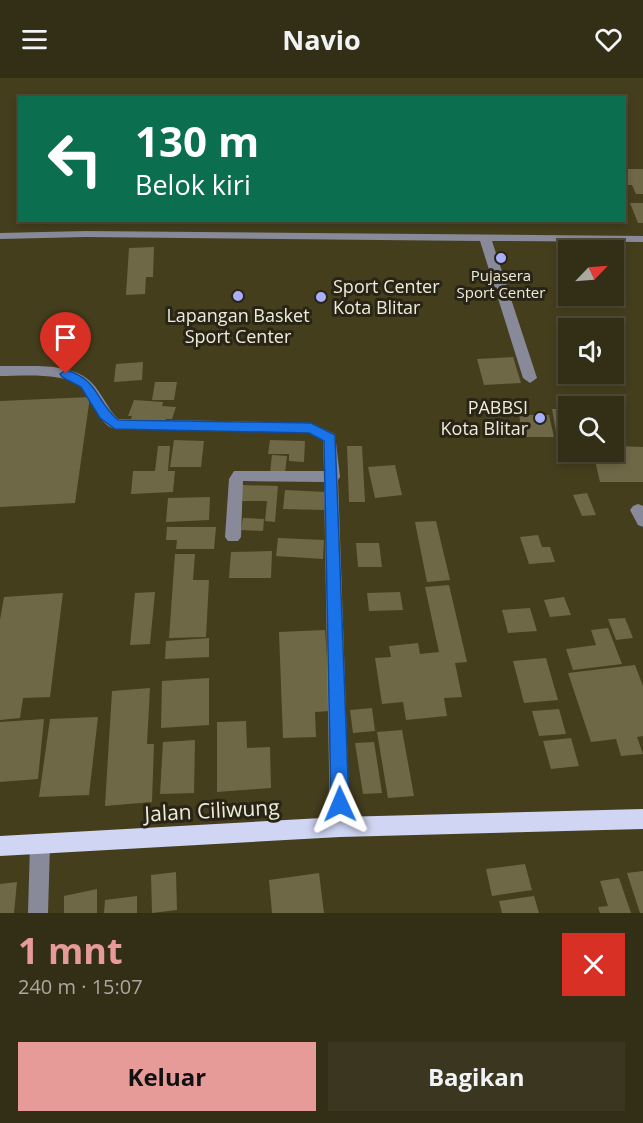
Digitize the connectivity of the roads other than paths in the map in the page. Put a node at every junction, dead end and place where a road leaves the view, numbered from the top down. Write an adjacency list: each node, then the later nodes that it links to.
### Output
1 (0, 236): 2 (street)
2 (485, 238): 3 (street); 5 (street)
3 (643, 239)
4 (0, 371): 6 (street)
5 (530, 378)
6 (333, 477): 7 (street); 9 (street)
7 (234, 537)
8 (643, 819): 9 (main road, Jalan Ciliwung)
9 (340, 827): 10 (main road, Jalan Ciliwung)
10 (40, 845): 11 (main road, Jalan Ciliwung); 12 (street)
11 (0, 846)
12 (38, 913)

